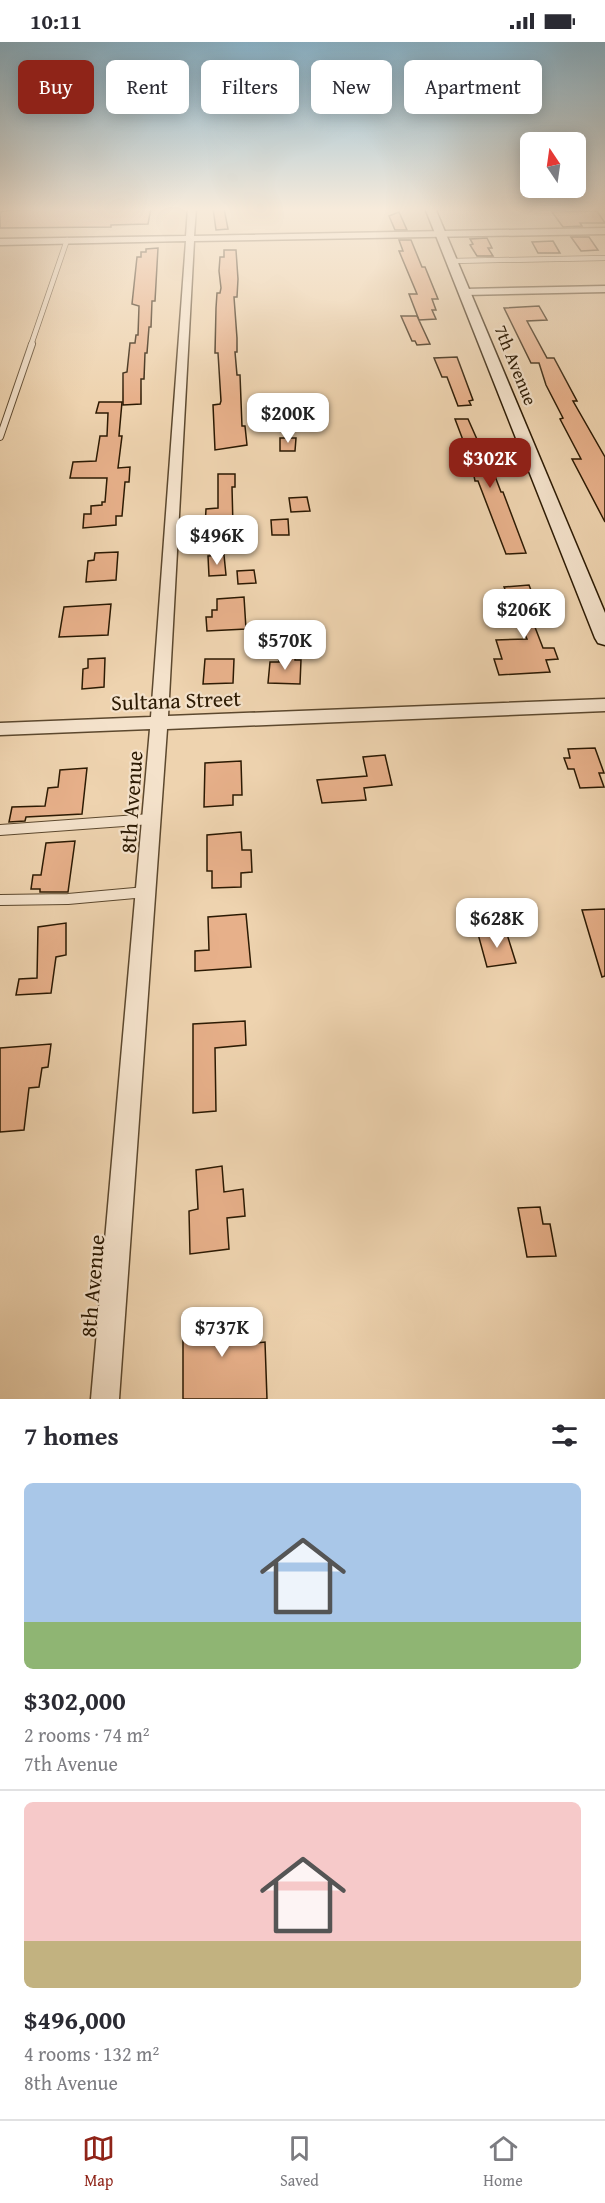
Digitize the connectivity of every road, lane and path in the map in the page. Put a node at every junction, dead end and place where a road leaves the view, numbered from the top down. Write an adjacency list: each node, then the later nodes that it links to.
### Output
1 (56, 271): 6 (lane)
2 (188, 271): 9 (street, 8th Avenue)
3 (456, 271): 5 (street, 7th Avenue)
4 (605, 289): 5 (street)
5 (465, 292): 7 (street, 7th Avenue)
6 (0, 437)
7 (605, 638)
8 (605, 705): 9 (street, Sultana Street)
9 (159, 723): 10 (street, Sultana Street); 11 (street, 8th Avenue)
10 (0, 729)
11 (151, 819): 12 (lane); 13 (street, 8th Avenue)
12 (0, 830)
13 (147, 892): 14 (lane); 15 (street, 8th Avenue)
14 (0, 900)
15 (105, 1399)

